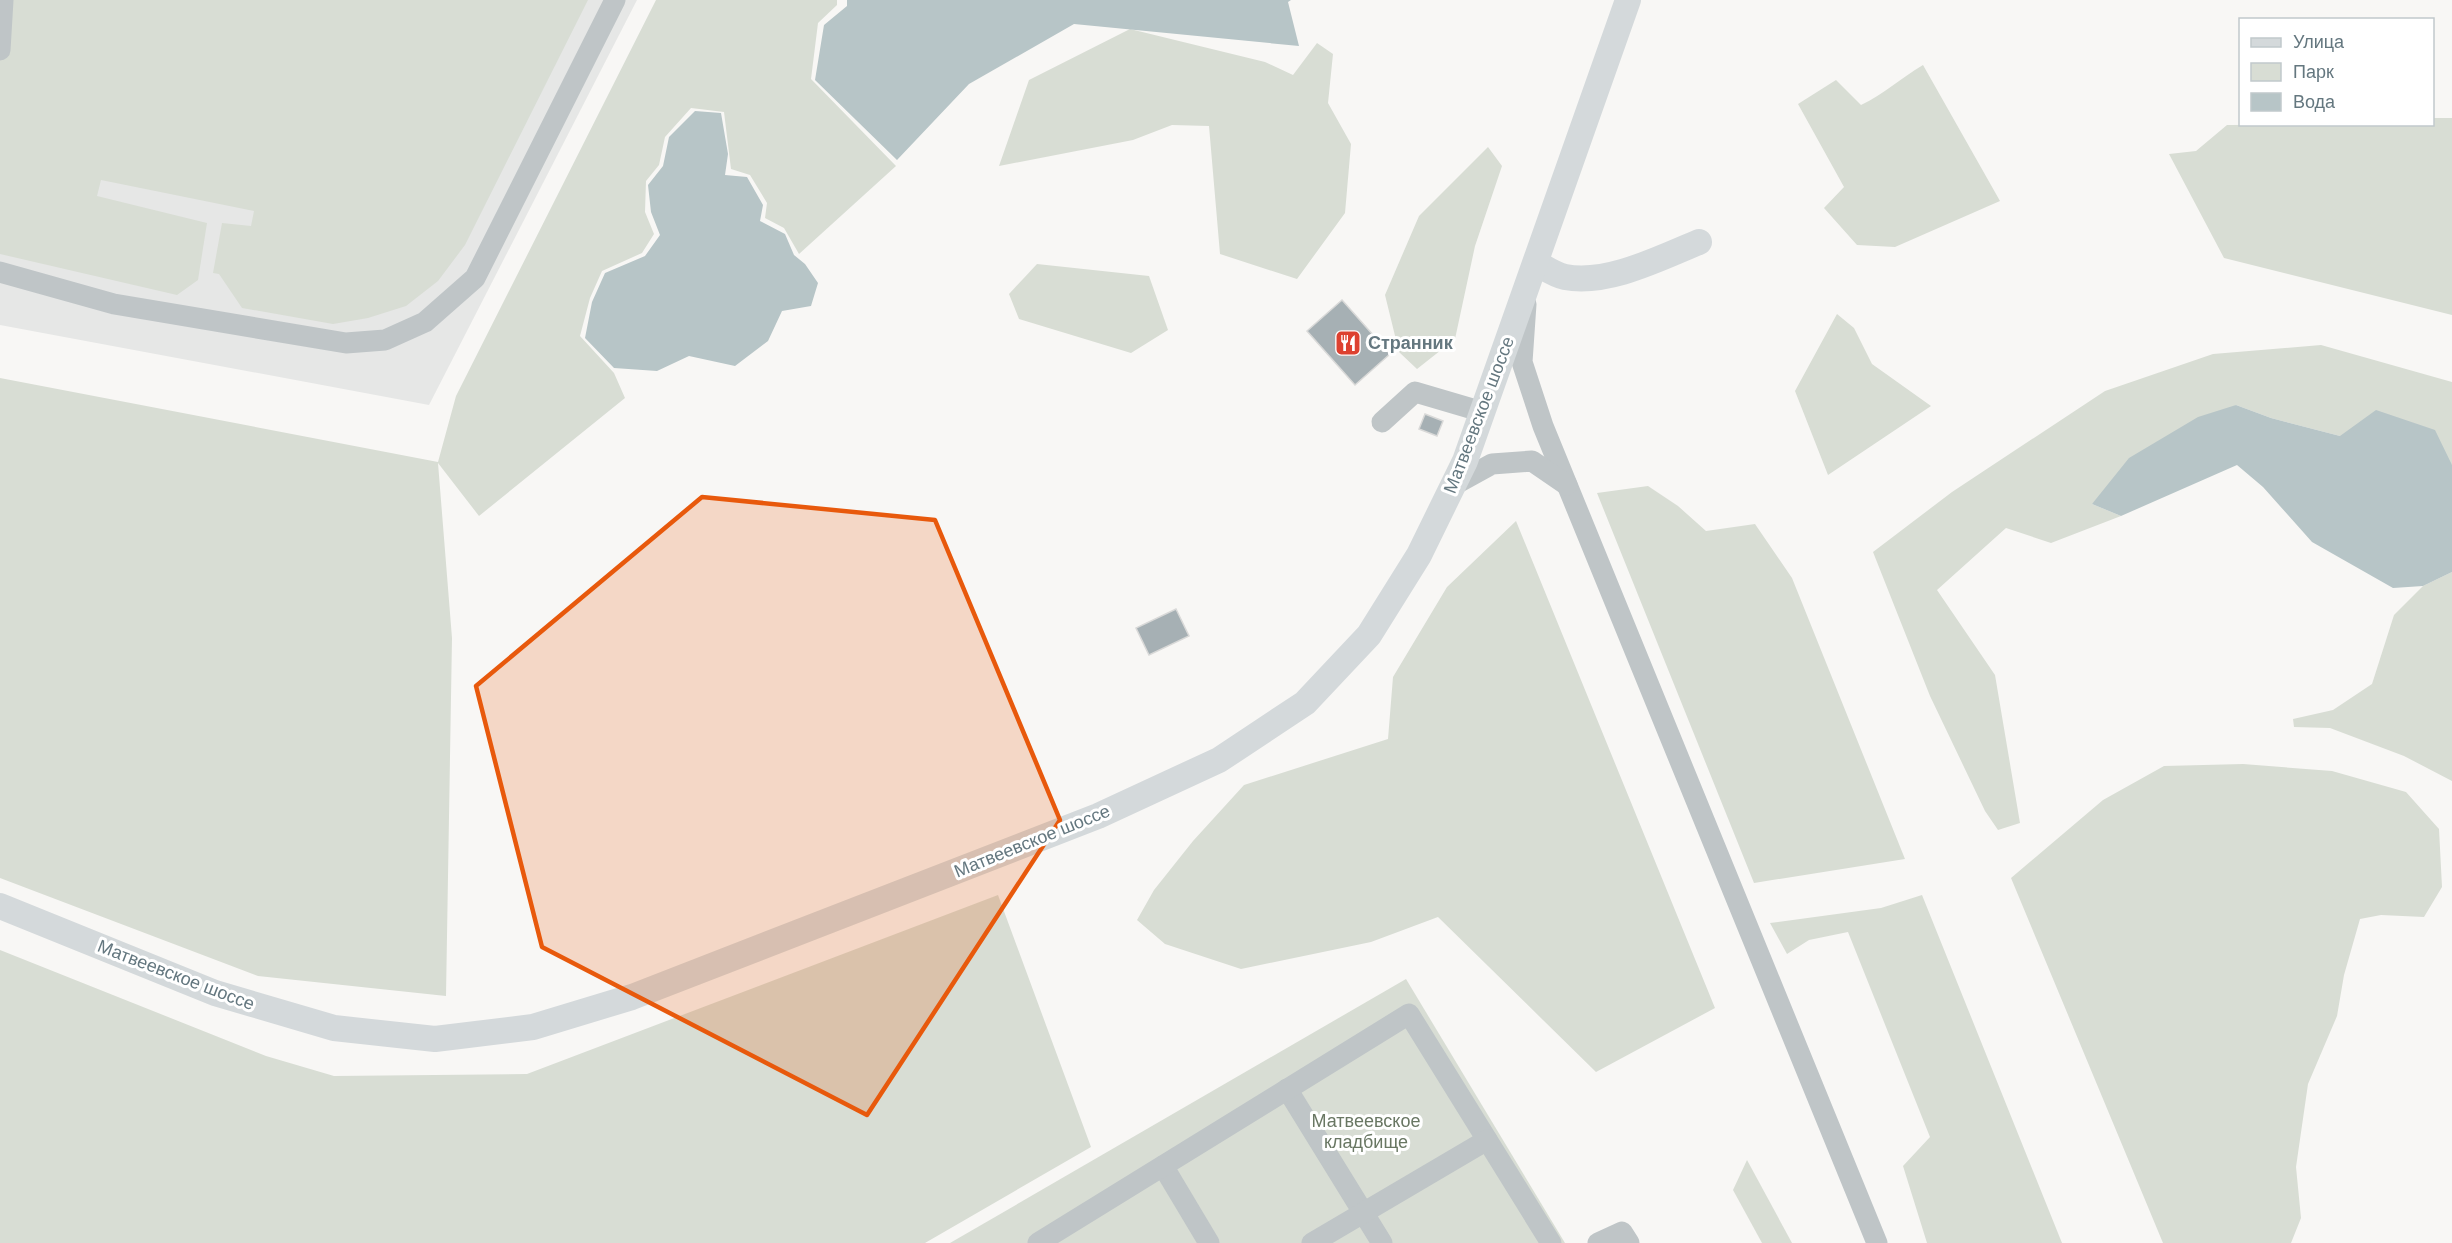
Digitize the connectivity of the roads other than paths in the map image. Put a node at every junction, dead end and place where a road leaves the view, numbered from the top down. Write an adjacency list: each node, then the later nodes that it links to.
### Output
1 (3, 0): 4 (street)
2 (615, 0): 7 (street)
3 (1628, 0): 6 (main road, Матвеевское шоссе)
4 (0, 50)
5 (1699, 242): 6 (main road)
6 (1536, 264): 8 (main road, Матвеевское шоссе)
7 (0, 272)
8 (1526, 290): 9 (main road, Матвеевское шоссе); 11 (street)
9 (1483, 412): 10 (street); 12 (main road, Матвеевское шоссе)
10 (1382, 422)
11 (1567, 484): 12 (street); 25 (street)
12 (1452, 486): 13 (main road, Матвеевское шоссе)
13 (0, 906)
14 (1287, 1089): 15 (street); 16 (street); 17 (street)
15 (1487, 1140): 17 (street); 22 (street)
16 (1163, 1166): 18 (street); 19 (street)
17 (1363, 1214): 20 (street); 21 (street)
18 (1038, 1243)
19 (1209, 1243)
20 (1312, 1243)
21 (1382, 1243)
22 (1551, 1243)
23 (1598, 1243): 24 (street)
24 (1629, 1243)
25 (1876, 1243)

